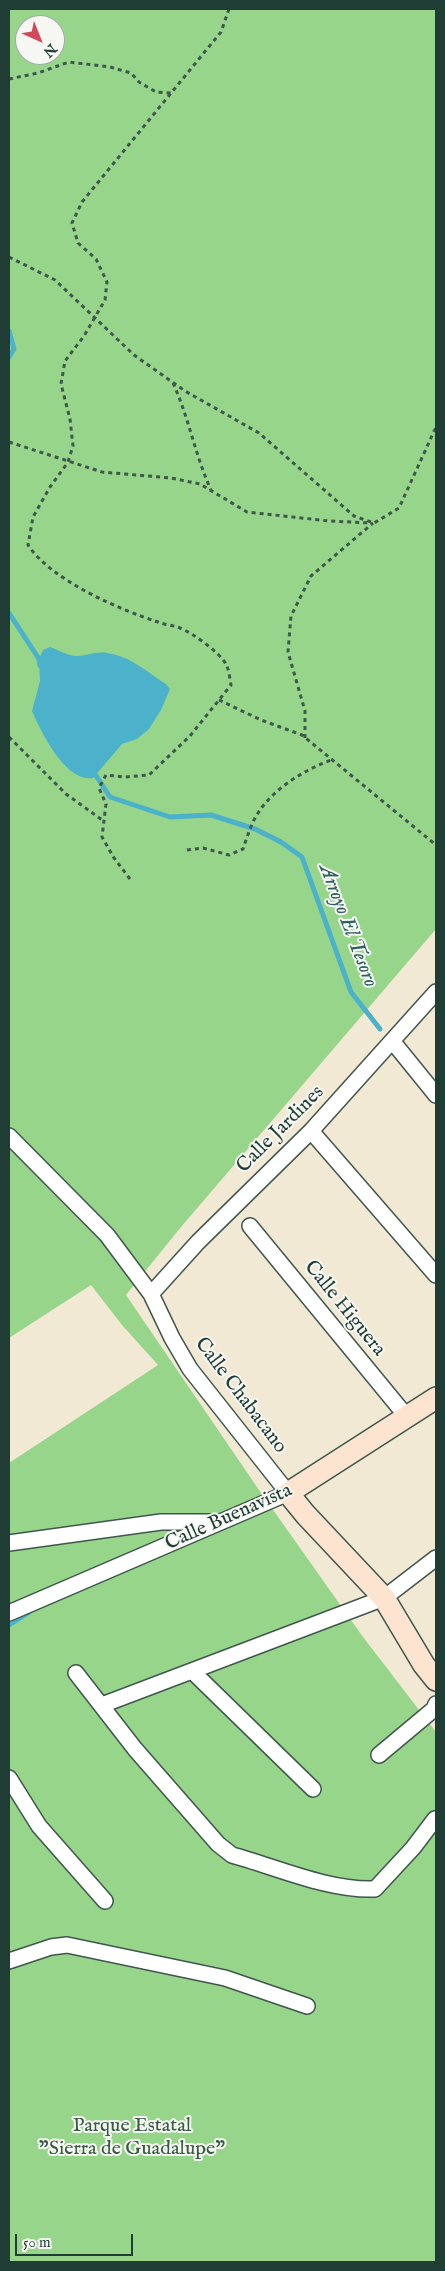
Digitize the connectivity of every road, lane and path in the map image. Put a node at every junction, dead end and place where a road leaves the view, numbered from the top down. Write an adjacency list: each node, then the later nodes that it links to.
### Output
1 (229, 9): 3 (path)
2 (9, 78): 3 (path)
3 (172, 93): 5 (path)
4 (9, 257): 5 (path)
5 (95, 318): 6 (path); 9 (path)
6 (173, 382): 10 (path); 11 (path)
7 (436, 427): 11 (path)
8 (9, 442): 9 (path)
9 (68, 462): 10 (path); 12 (path)
10 (211, 490): 11 (path)
11 (374, 523): 14 (path)
12 (219, 700): 14 (path); 16 (path)
13 (9, 737): 16 (path)
14 (305, 738): 15 (path)
15 (332, 759): 17 (path); 18 (path)
16 (106, 822): 19 (path)
17 (436, 845)
18 (187, 850)
19 (130, 879)
20 (436, 992): 21 (street, Calle Jardines)
21 (393, 1042): 22 (street); 23 (street, Calle Jardines)
22 (434, 1088)
23 (310, 1131): 26 (street); 27 (street, Calle Jardines)
24 (9, 1136): 27 (street, Calle Chabacano)
25 (250, 1226): 29 (street, Calle Higuera)
26 (436, 1275)
27 (151, 1294): 30 (street, Calle Chabacano)
28 (436, 1398): 29 (street, Calle Buenavista)
29 (407, 1417): 30 (street, Calle Buenavista)
30 (288, 1493): 31 (street, Calle Buenavista); 34 (street)
31 (221, 1522): 32 (street); 35 (street, Calle Buenavista)
32 (9, 1543)
33 (436, 1558): 34 (street)
34 (384, 1598): 36 (street); 38 (street)
35 (9, 1613)
36 (192, 1671): 40 (street); 43 (street)
37 (76, 1673): 40 (street)
38 (436, 1680)
39 (436, 1704): 41 (street)
40 (102, 1705): 44 (street)
41 (379, 1755)
42 (9, 1778): 45 (street)
43 (313, 1789)
44 (435, 1819)
45 (105, 1901)
46 (9, 1961): 47 (street)
47 (307, 2006)

